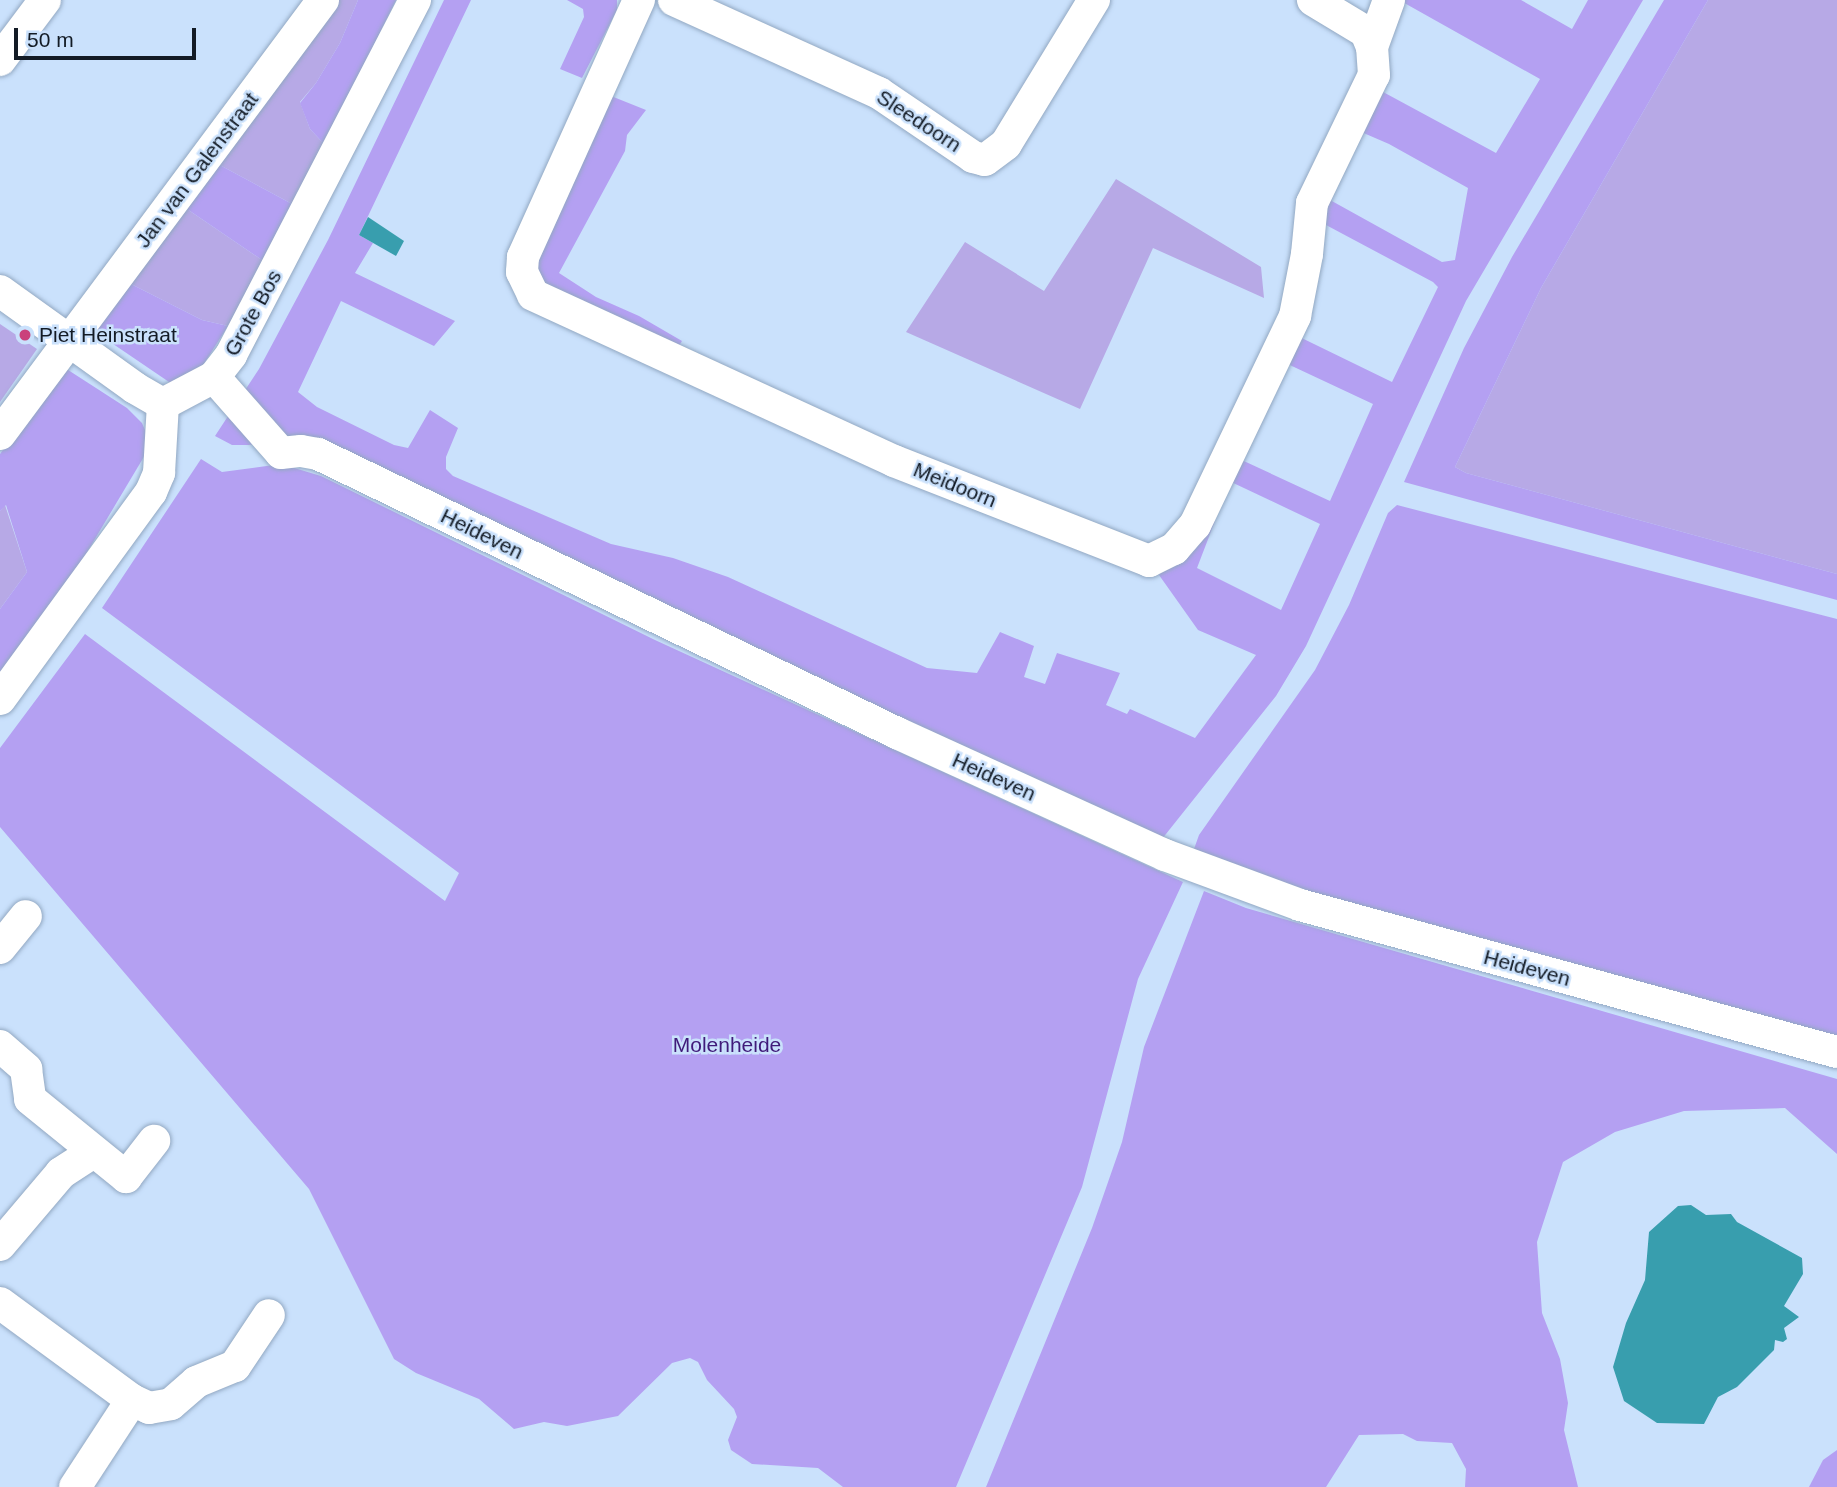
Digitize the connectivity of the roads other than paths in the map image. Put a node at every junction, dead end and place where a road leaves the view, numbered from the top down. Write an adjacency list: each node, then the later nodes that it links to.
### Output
1 (45, 0): 10 (street)
2 (323, 0): 12 (street, Jan van Galenstraat)
3 (415, 0): 13 (street, Grote Bos)
4 (639, 0): 9 (street, Meidoorn)
5 (674, 0): 6 (street, Sleedoorn)
6 (1094, 0)
7 (1313, 0): 9 (street)
8 (1389, 0): 9 (street, Meidoorn)
9 (1372, 47)
10 (0, 60)
11 (0, 291): 12 (street)
12 (70, 339): 14 (street); 15 (street)
13 (214, 377): 14 (street, Grote Bos); 20 (street, Heideven)
14 (163, 404): 16 (street)
15 (0, 434)
16 (0, 699)
17 (26, 916): 18 (street)
18 (0, 948)
19 (0, 1046): 22 (street)
20 (1837, 1052)
21 (154, 1141): 22 (street)
22 (93, 1152): 23 (street)
23 (0, 1245)
24 (0, 1303): 26 (street)
25 (269, 1315): 26 (street)
26 (132, 1400): 27 (street)
27 (75, 1487)

